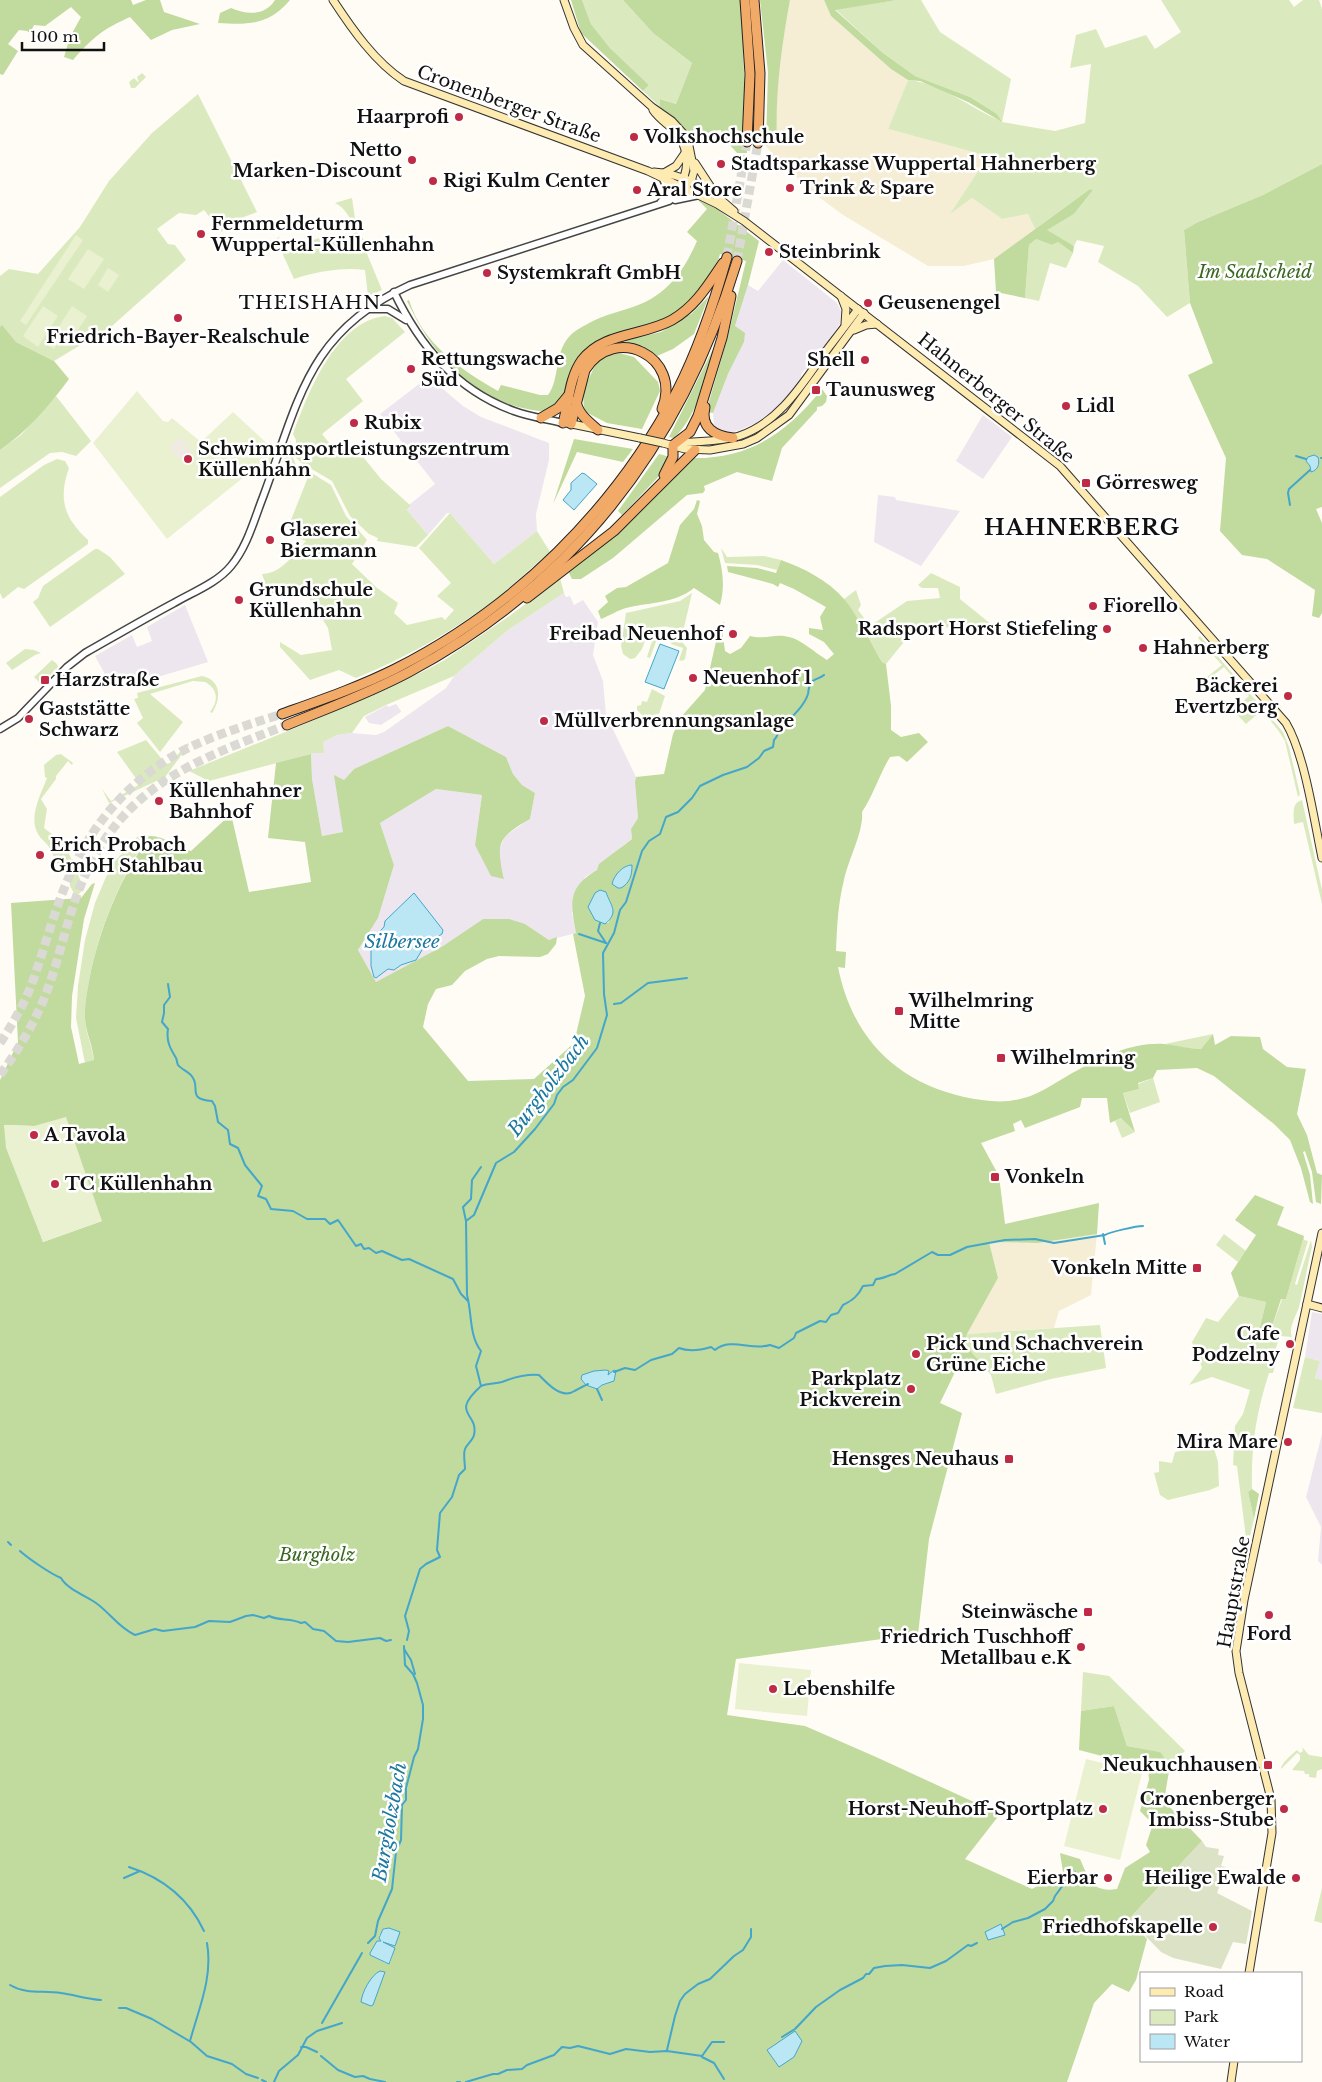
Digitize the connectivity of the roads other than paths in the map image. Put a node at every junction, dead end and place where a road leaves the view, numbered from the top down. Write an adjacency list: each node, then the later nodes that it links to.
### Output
1 (333, 0): 10 (main road, Cronenberger Straße)
2 (564, 0): 5 (main road)
3 (745, 0): 6 (highway)
4 (754, 0): 7 (highway)
5 (652, 107): 8 (main road); 9 (main road)
6 (747, 142)
7 (758, 143)
8 (685, 153): 10 (main road); 11 (main road)
9 (692, 158): 11 (main road); 14 (main road)
10 (663, 176): 11 (main road, Cronenberger Straße); 12 (main road, Cronenberger Straße); 15 (street)
11 (686, 177): 12 (main road); 14 (main road, Hahnerberger Straße)
12 (681, 188): 13 (main road, Hahnerberger Straße); 15 (street)
13 (699, 195): 15 (street); 16 (main road, Hahnerberger Straße)
14 (718, 198): 16 (main road, Hahnerberger Straße)
15 (667, 199): 17 (street)
16 (746, 222): 18 (main road, Hahnerberger Straße)
17 (394, 292): 19 (street); 21 (street)
18 (841, 295): 20 (main road, Hahnerberger Straße); 23 (main road)
19 (366, 310): 21 (street); 40 (street)
20 (861, 311): 22 (main road, Hahnerberger Straße); 23 (main road); 24 (main road)
21 (409, 322): 29 (street)
22 (878, 324): 24 (main road); 41 (main road, Hahnerberger Straße)
23 (844, 326): 25 (main road)
24 (852, 332): 26 (main road)
25 (828, 349): 26 (main road); 33 (main road)
26 (835, 354): 35 (main road)
27 (705, 394): 33 (highway); 34 (highway); 37 (highway)
28 (573, 397): 29 (highway); 30 (highway); 31 (highway); 32 (highway); 32 (highway)
29 (541, 418): 30 (street)
30 (567, 423): 31 (main road)
31 (598, 430): 34 (main road, bridge)
32 (653, 432): 38 (highway)
33 (733, 438): 34 (main road)
34 (673, 444): 35 (main road); 36 (highway)
35 (695, 450): 36 (highway)
36 (660, 485): 37 (highway)
37 (557, 570): 39 (highway)
38 (282, 714)
39 (287, 725)
40 (2, 728)
41 (1322, 858)
42 (1322, 1233): 43 (main road)
43 (1307, 1304): 44 (main road); 45 (main road, Hauptstraße)
44 (1322, 1308)
45 (1249, 1972)
46 (1234, 2062): 47 (main road)
47 (1231, 2082)

